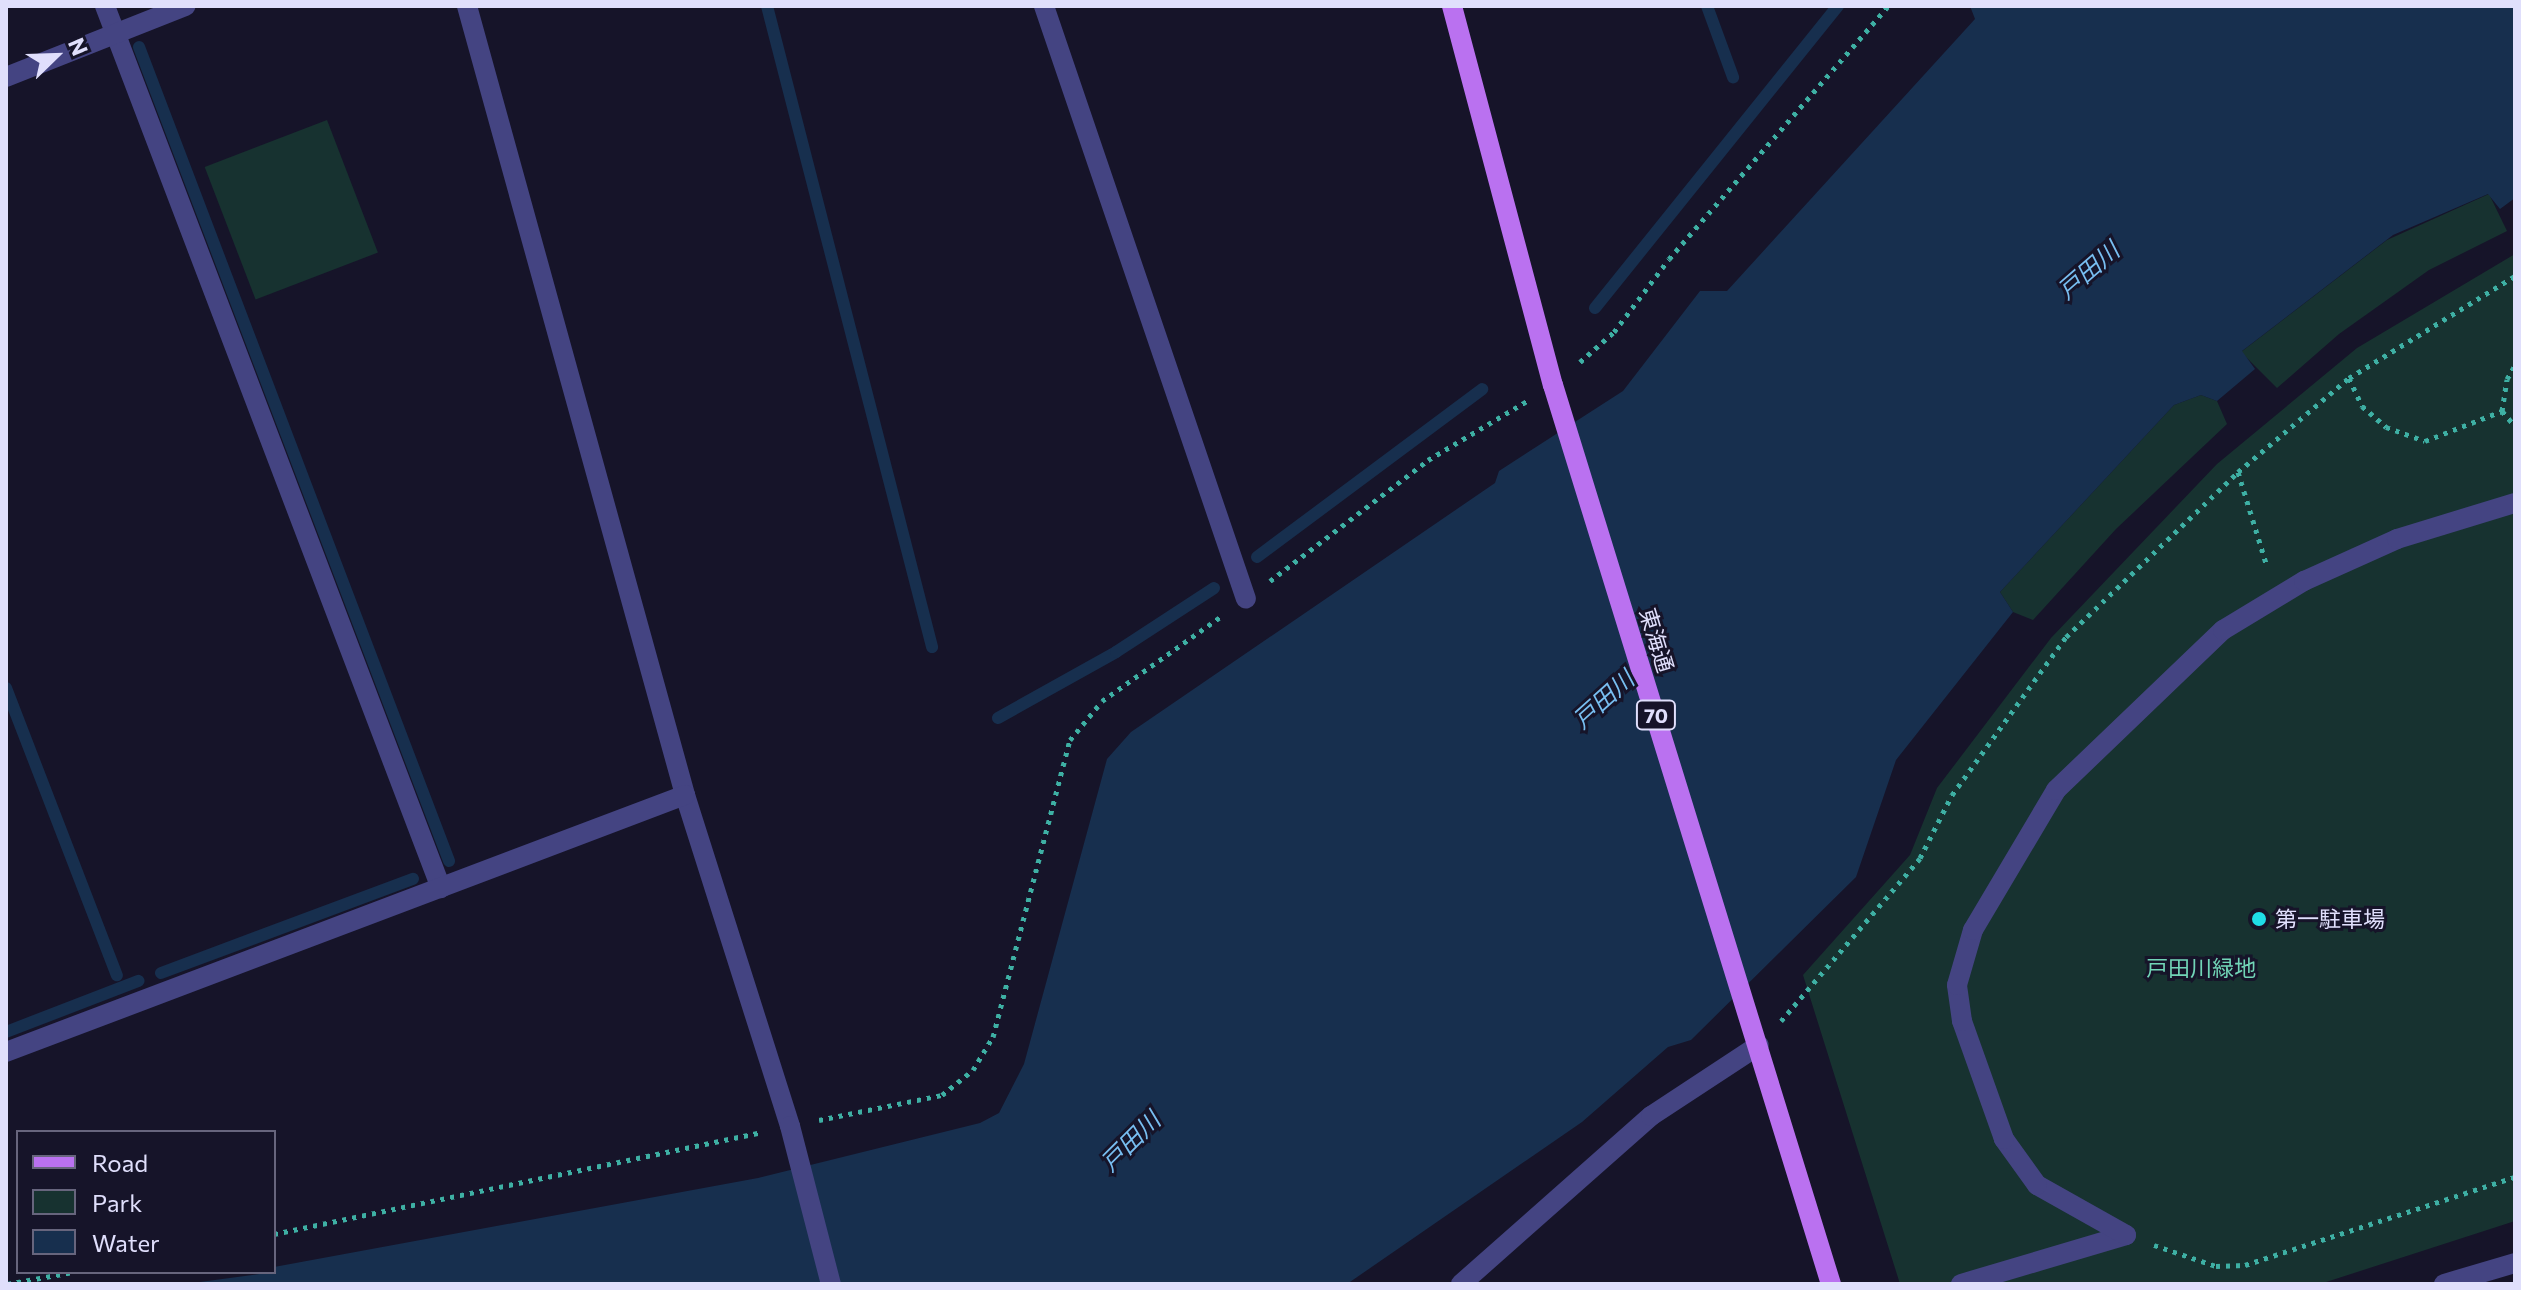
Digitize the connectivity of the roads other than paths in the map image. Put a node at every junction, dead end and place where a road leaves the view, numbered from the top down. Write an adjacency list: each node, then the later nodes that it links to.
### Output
1 (105, 6): 6 (street)
2 (185, 6): 6 (street)
3 (467, 6): 10 (street)
4 (1044, 6): 9 (street)
5 (1452, 6): 12 (main road, 東海通 / 70)
6 (115, 34): 7 (street); 11 (street)
7 (6, 77)
8 (2515, 503): 18 (street)
9 (1246, 599)
10 (685, 795): 11 (street); 15 (street)
11 (441, 888): 13 (street)
12 (1759, 1045): 16 (street); 17 (main road, 東海通 / 70)
13 (6, 1052)
14 (2515, 1263): 19 (street)
15 (831, 1284)
16 (1461, 1284)
17 (1831, 1284)
18 (1961, 1284)
19 (2444, 1284)

